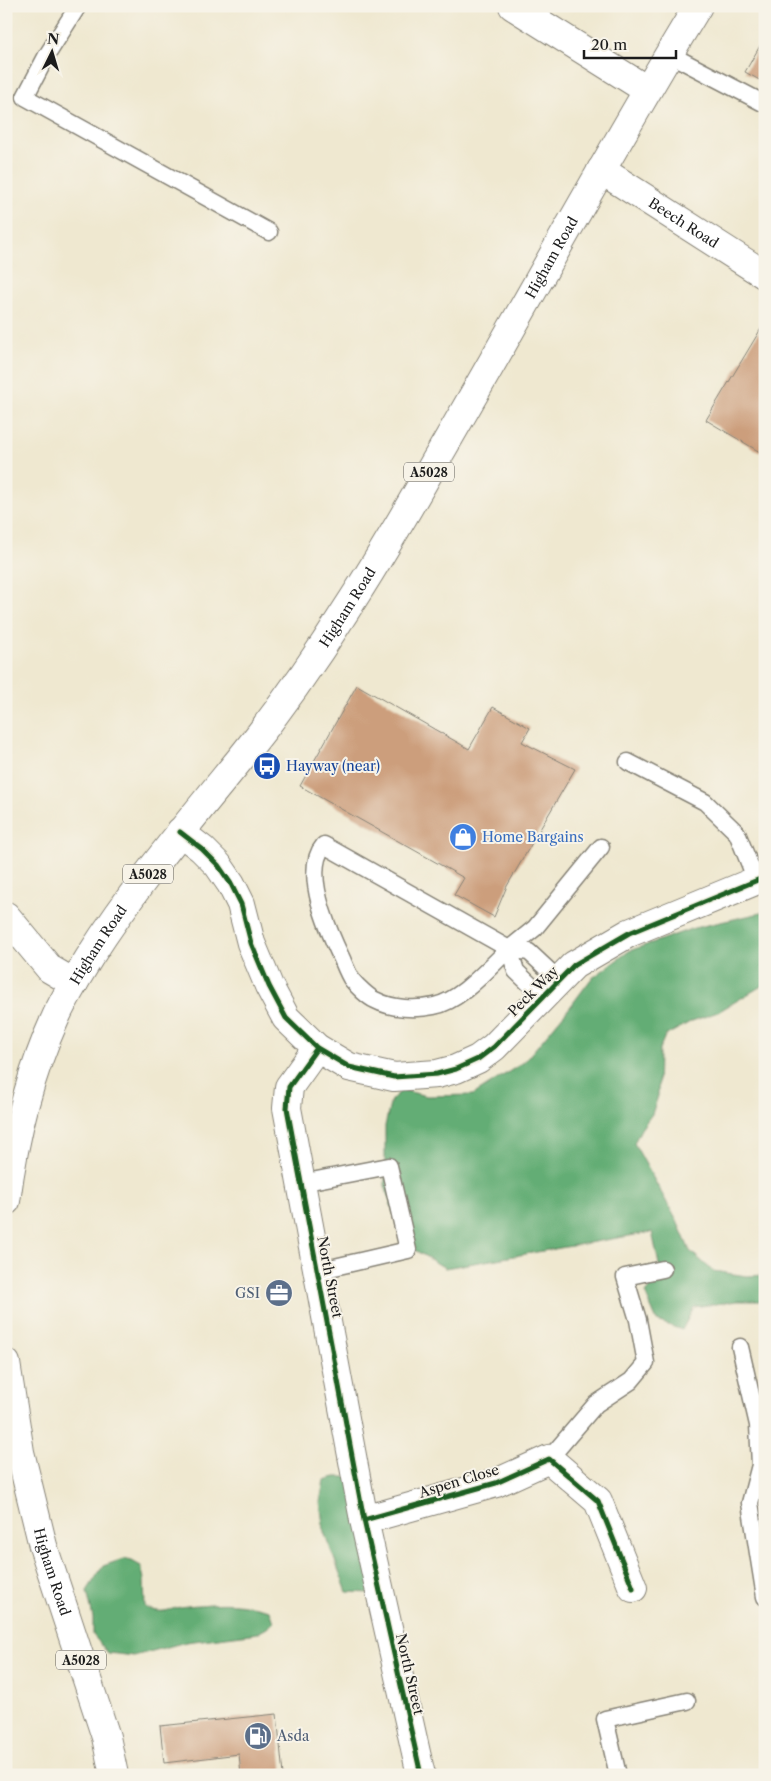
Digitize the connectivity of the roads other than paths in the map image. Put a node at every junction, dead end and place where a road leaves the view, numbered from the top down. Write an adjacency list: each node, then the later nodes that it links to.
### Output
1 (78, 6): 8 (lane)
2 (513, 6): 5 (street)
3 (698, 6): 4 (street, Higham Road / A5028)
4 (669, 54): 5 (street, Higham Road / A5028); 6 (lane)
5 (647, 90): 7 (street, Higham Road / A5028)
6 (765, 104)
7 (602, 170): 9 (street, Beech Road); 11 (street, Higham Road / A5028)
8 (269, 232)
9 (765, 275)
10 (628, 762): 13 (lane)
11 (180, 832): 16 (street, Higham Road / A5028); 18 (street)
12 (601, 847): 15 (lane)
13 (760, 879): 17 (street, Peck Way)
14 (6, 916): 16 (street)
15 (509, 949): 15 (lane); 17 (lane); 17 (lane)
16 (74, 983): 20 (street, Higham Road / A5028)
17 (551, 988): 18 (street, Peck Way)
18 (317, 1048): 19 (street, North Street)
19 (301, 1183): 22 (street, North Street); 22 (lane)
20 (6, 1201)
21 (663, 1269): 25 (lane)
22 (317, 1271): 26 (street, North Street)
23 (740, 1347): 28 (lane)
24 (6, 1364): 30 (street, Higham Road / A5028)
25 (549, 1458): 26 (street, Aspen Close); 27 (street)
26 (364, 1520): 31 (street, North Street)
27 (633, 1588)
28 (765, 1597)
29 (687, 1701): 32 (lane)
30 (114, 1775)
31 (421, 1775)
32 (618, 1775)

